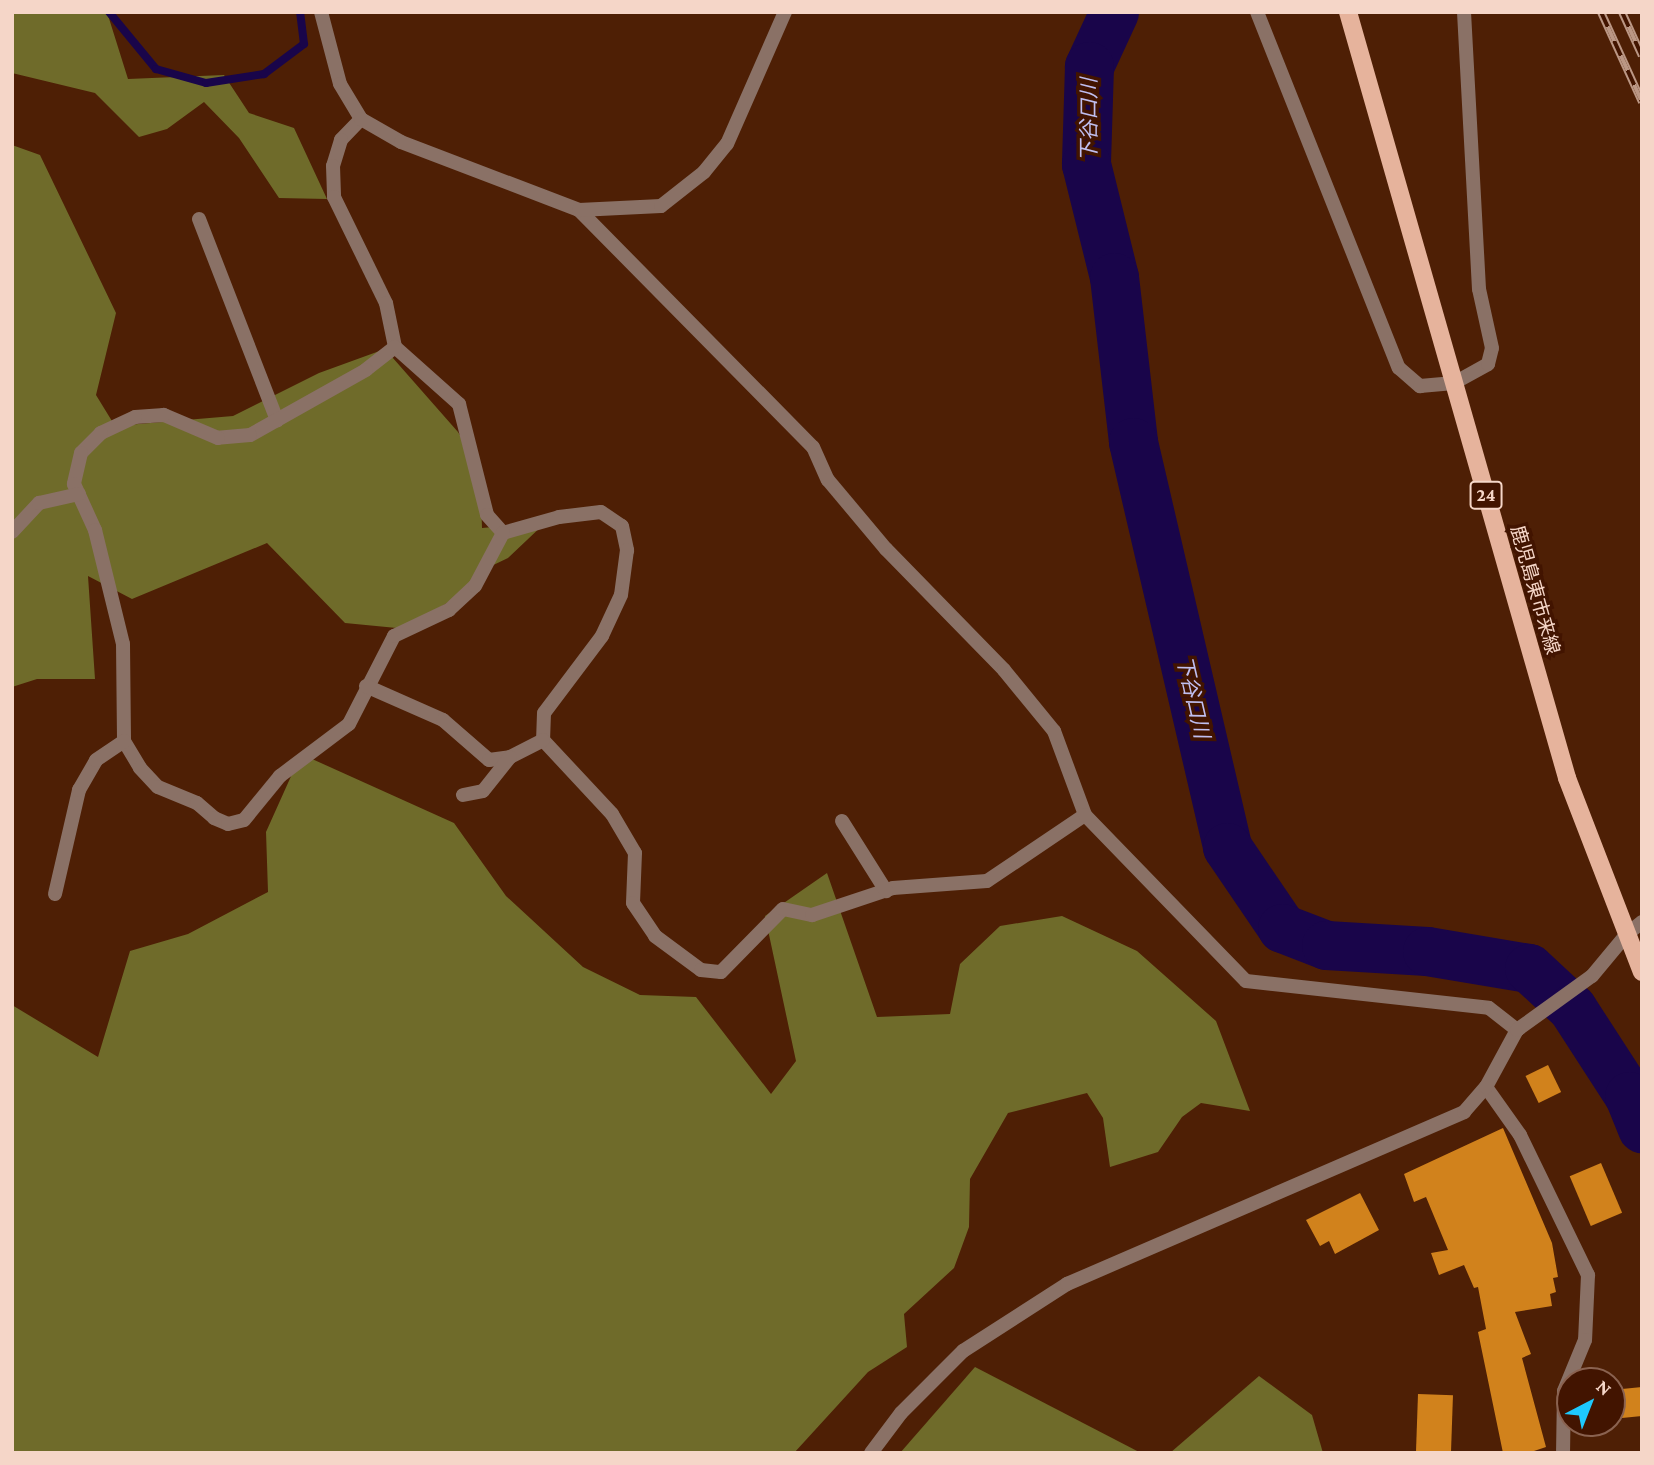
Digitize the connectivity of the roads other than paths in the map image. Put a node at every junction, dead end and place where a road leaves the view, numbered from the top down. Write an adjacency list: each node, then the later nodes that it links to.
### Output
1 (321, 12): 6 (street)
2 (785, 12): 7 (street)
3 (1257, 12): 10 (street)
4 (1348, 12): 10 (main road, 鹿児島東市来線 / 24)
5 (1464, 12): 10 (street)
6 (360, 119): 7 (street); 9 (street)
7 (579, 210): 20 (street)
8 (199, 219): 11 (street)
9 (395, 347): 11 (street); 14 (street)
10 (1454, 383): 25 (main road, 鹿児島東市来線 / 24)
11 (277, 421): 12 (street)
12 (79, 494): 13 (street); 17 (street)
13 (12, 532)
14 (503, 533): 15 (street); 16 (street)
15 (366, 686): 17 (street); 18 (street)
16 (543, 740): 18 (street); 22 (street)
17 (124, 741): 23 (street)
18 (510, 757): 19 (street)
19 (463, 795)
20 (1084, 815): 22 (street); 27 (street)
21 (842, 821): 22 (street)
22 (886, 891)
23 (55, 894)
24 (1642, 922): 25 (street)
25 (1626, 935): 26 (main road, 鹿児島東市来線 / 24); 27 (street)
26 (1642, 972)
27 (1517, 1030): 28 (street)
28 (1486, 1087): 29 (street); 30 (street)
29 (871, 1453)
30 (1563, 1453)

